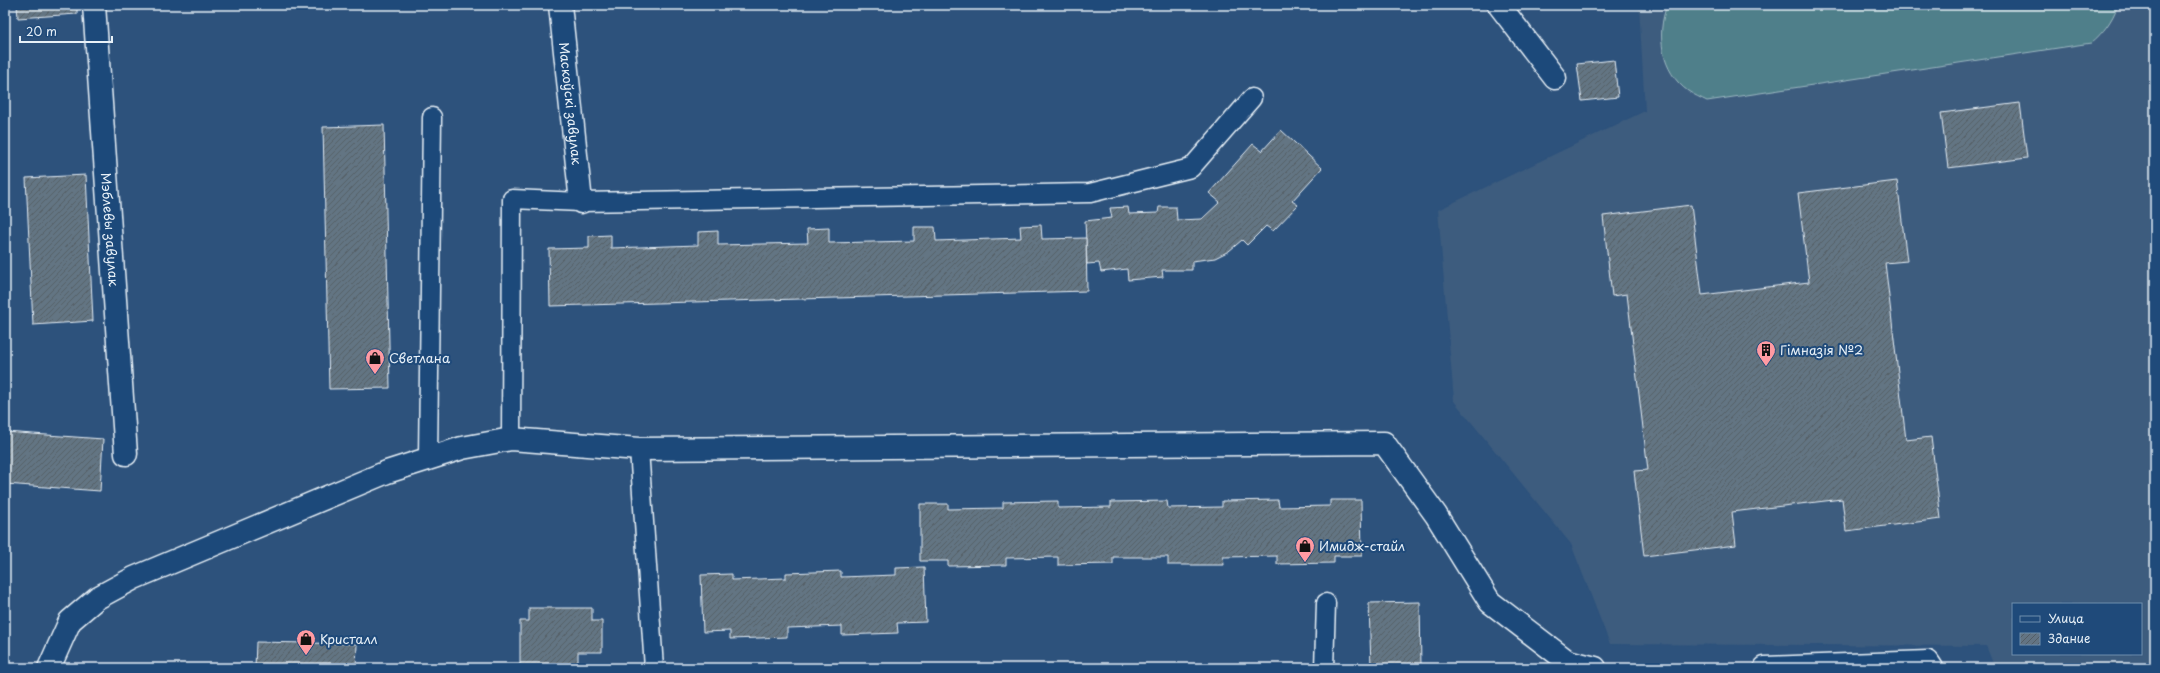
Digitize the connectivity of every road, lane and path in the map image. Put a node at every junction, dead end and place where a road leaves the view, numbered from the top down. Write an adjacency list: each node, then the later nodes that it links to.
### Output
1 (94, 5): 10 (street, Мэблевы завулак)
2 (560, 5): 7 (street, Маскоўскі завулак)
3 (1499, 5): 4 (street)
4 (1555, 78)
5 (1252, 98): 7 (lane)
6 (432, 117): 11 (lane)
7 (582, 202): 8 (lane)
8 (511, 439): 9 (street); 11 (street)
9 (638, 449): 14 (lane); 16 (street)
10 (126, 454)
11 (428, 459): 13 (street)
12 (1326, 603): 15 (lane)
13 (49, 668)
14 (654, 668)
15 (1324, 668)
16 (1595, 668)
17 (1765, 668): 18 (street)
18 (1932, 668)

